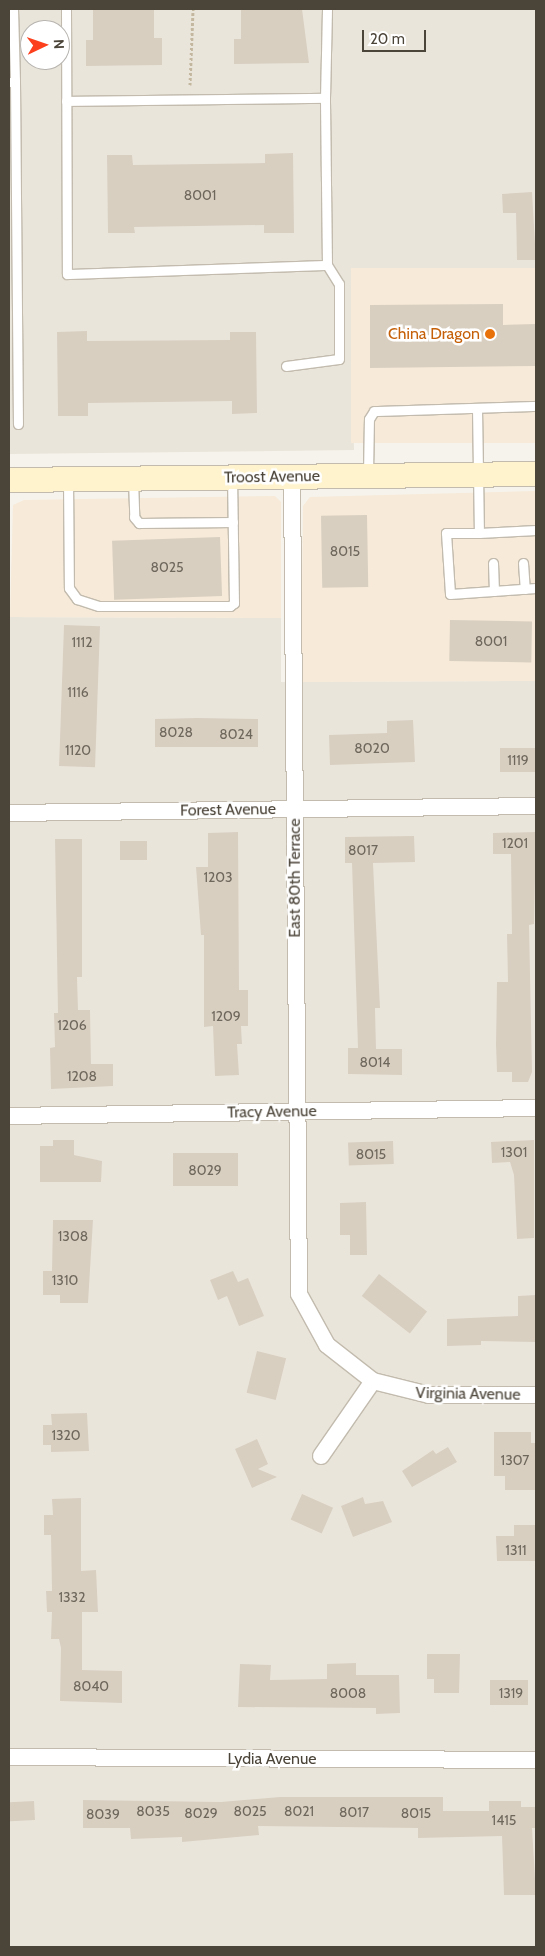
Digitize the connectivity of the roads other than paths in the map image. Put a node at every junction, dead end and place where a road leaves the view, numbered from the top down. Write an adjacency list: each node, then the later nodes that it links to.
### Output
1 (13, 9): 4 (lane)
2 (66, 9): 6 (lane)
3 (326, 9): 5 (lane)
4 (12, 82): 7 (lane)
5 (326, 98): 6 (lane); 8 (lane)
6 (66, 101): 8 (lane)
7 (12, 239): 12 (lane)
8 (327, 265): 9 (lane)
9 (286, 366)
10 (536, 406): 11 (lane)
11 (477, 408): 14 (lane); 15 (lane)
12 (18, 424)
13 (536, 474): 14 (main road, Troost Avenue)
14 (478, 475): 15 (main road, Troost Avenue); 23 (lane)
15 (368, 476): 16 (main road, Troost Avenue)
16 (292, 477): 17 (main road, Troost Avenue); 30 (street, East 80th Terrace)
17 (232, 478): 18 (main road, Troost Avenue); 21 (lane)
18 (133, 479): 20 (main road, Troost Avenue); 21 (lane)
19 (9, 480): 20 (main road, Troost Avenue)
20 (68, 480): 21 (lane)
21 (233, 522)
22 (536, 530): 23 (lane)
23 (479, 533): 28 (lane)
24 (523, 563): 27 (lane)
25 (493, 564): 28 (lane)
26 (536, 588): 27 (lane)
27 (525, 589): 28 (lane)
28 (494, 591)
29 (536, 806): 30 (street, Forest Avenue)
30 (294, 809): 31 (street, Forest Avenue); 33 (street, East 80th Terrace)
31 (9, 813)
32 (536, 1108): 33 (street, Tracy Avenue)
33 (296, 1112): 34 (street, Tracy Avenue); 35 (street, East 80th Terrace)
34 (9, 1116)
35 (299, 1278): 36 (street, Virginia Avenue)
36 (372, 1381): 37 (street, Virginia Avenue); 38 (street)
37 (536, 1395)
38 (321, 1456)
39 (9, 1757): 40 (street, Lydia Avenue)
40 (536, 1760)

